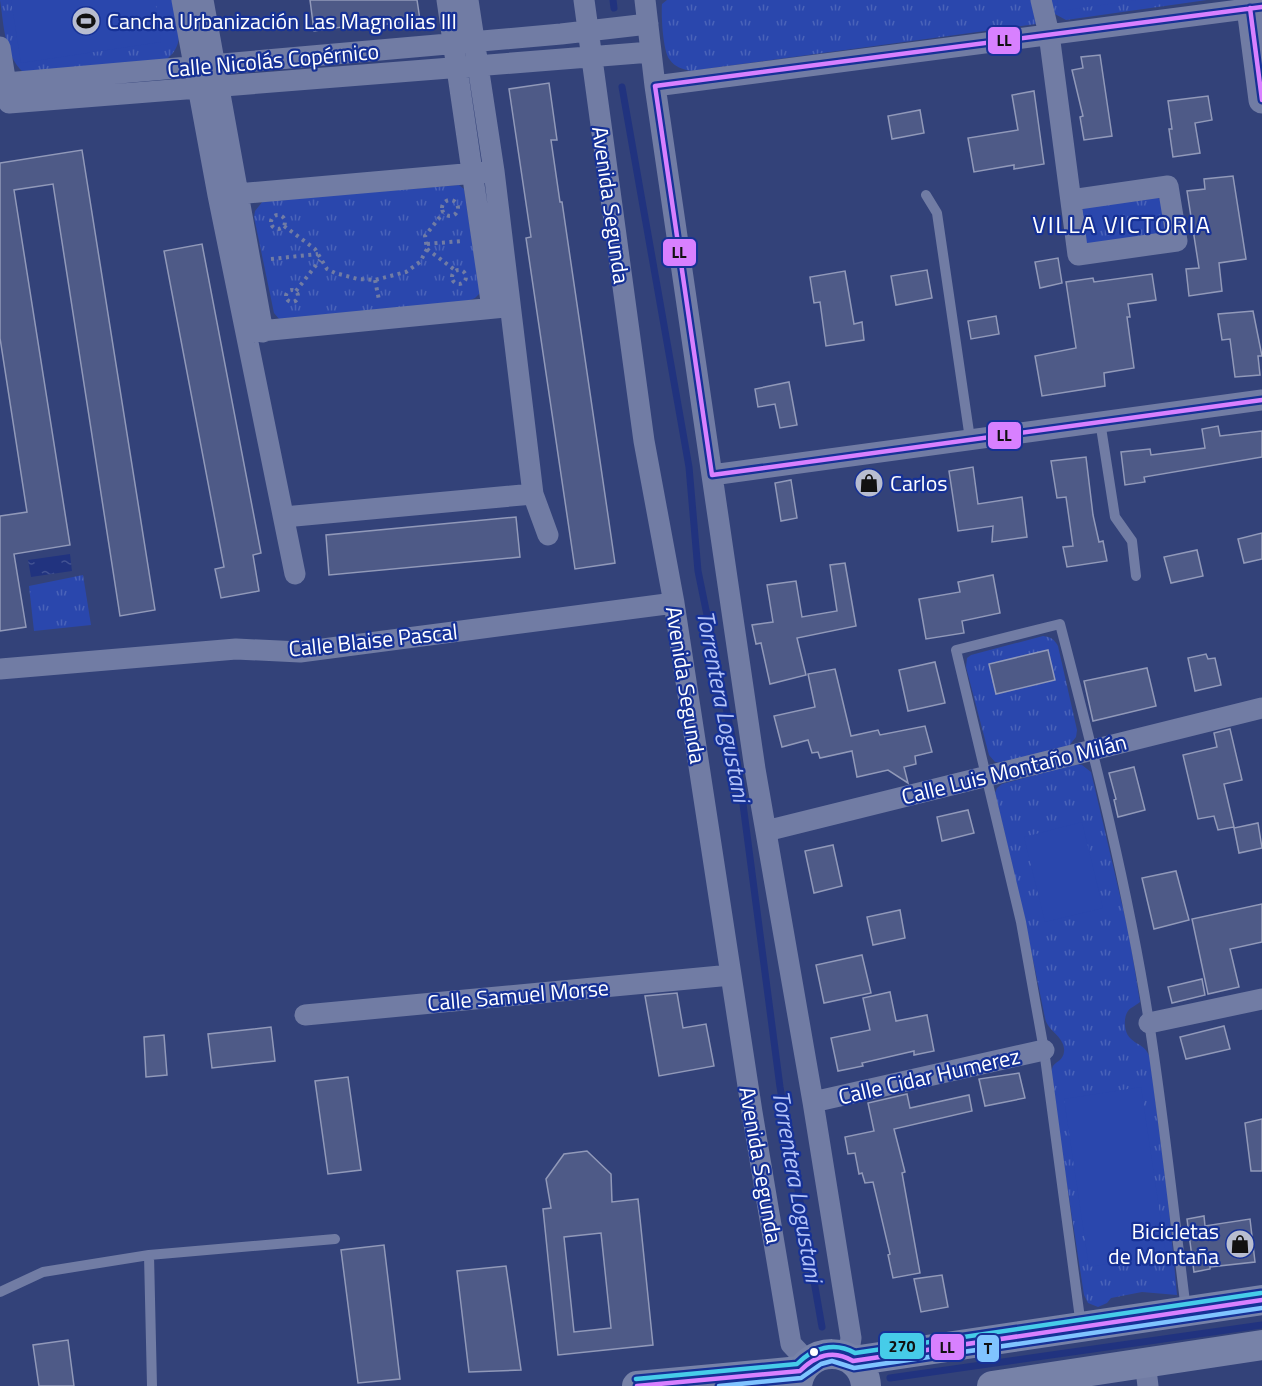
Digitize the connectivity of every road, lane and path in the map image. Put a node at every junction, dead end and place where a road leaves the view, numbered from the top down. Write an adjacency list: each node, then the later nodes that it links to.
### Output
1 (182, 0): 16 (street)
2 (203, 0): 16 (street)
3 (447, 0): 12 (street)
4 (468, 0): 12 (street)
5 (584, 0): 10 (street, Avenida Segunda)
6 (645, 0): 9 (street)
7 (1041, 0): 11 (street)
8 (1254, 5): 11 (street); 21 (street)
9 (648, 24): 10 (street, Calle Nicolás Copérnico); 14 (street)
10 (588, 31): 12 (street, Calle Nicolás Copérnico); 15 (street, Avenida Segunda)
11 (1049, 34): 18 (street); 25 (street)
12 (464, 43): 16 (street, Calle Nicolás Copérnico); 17 (street)
13 (0, 47): 20 (street)
14 (651, 52): 15 (street, Calle Nicolás Copérnico); 18 (street)
15 (591, 57): 17 (street, Calle Nicolás Copérnico); 48 (street, Avenida Segunda)
16 (204, 66): 19 (street); 20 (street, Calle Nicolás Copérnico)
17 (468, 67): 19 (street, Calle Nicolás Copérnico); 22 (street)
18 (655, 86): 42 (street)
19 (208, 87): 20 (street, Calle Nicolás Copérnico); 23 (street)
20 (8, 93)
21 (1262, 100)
22 (484, 172): 23 (street); 36 (street)
23 (228, 195): 38 (street)
24 (926, 195): 41 (lane)
25 (1071, 200): 25 (street)
26 (443, 213): 26 (path); 29 (path)
27 (284, 226): 30 (path)
28 (473, 240): 29 (path)
29 (427, 246): 33 (path); 34 (path)
30 (318, 254): 31 (path); 32 (path)
31 (265, 260)
32 (320, 260): 34 (path); 35 (path)
33 (455, 270)
34 (375, 280): 37 (path)
35 (296, 291)
36 (501, 307): 38 (street); 43 (street)
37 (381, 308)
38 (254, 332): 44 (street)
39 (1262, 400): 40 (street)
40 (1100, 421): 41 (street); 47 (lane)
41 (970, 439): 42 (street)
42 (711, 475): 53 (street)
43 (533, 494): 44 (street); 45 (street)
44 (284, 517): 46 (street)
45 (548, 535)
46 (295, 574)
47 (1136, 576)
48 (674, 603): 49 (street, Calle Blaise Pascal); 54 (street, Avenida Segunda)
49 (0, 669)
50 (1262, 708): 51 (street, Calle Luis Montaño Milán)
51 (1092, 750): 52 (street, Calle Luis Montaño Milán); 52 (lane); 57 (lane)
52 (986, 776): 53 (street, Calle Luis Montaño Milán); 58 (lane)
53 (766, 831): 59 (street)
54 (730, 975): 56 (street, Calle Samuel Morse); 68 (street, Avenida Segunda)
55 (1262, 999): 57 (street)
56 (305, 1015)
57 (1149, 1023): 64 (lane)
58 (1044, 1050): 59 (street, Calle Cidar Humerez); 65 (lane)
59 (813, 1102): 67 (street)
60 (335, 1239): 61 (lane)
61 (149, 1255): 62 (lane); 70 (lane)
62 (0, 1292)
63 (1262, 1300): 64 (main road)
64 (1186, 1311): 65 (main road)
65 (1081, 1326): 67 (main road)
66 (1262, 1345): 69 (main road)
67 (856, 1368): 68 (main road)
68 (802, 1373): 71 (main road)
69 (1146, 1374): 72 (main road)
70 (152, 1386)
71 (637, 1386)
72 (992, 1386)

